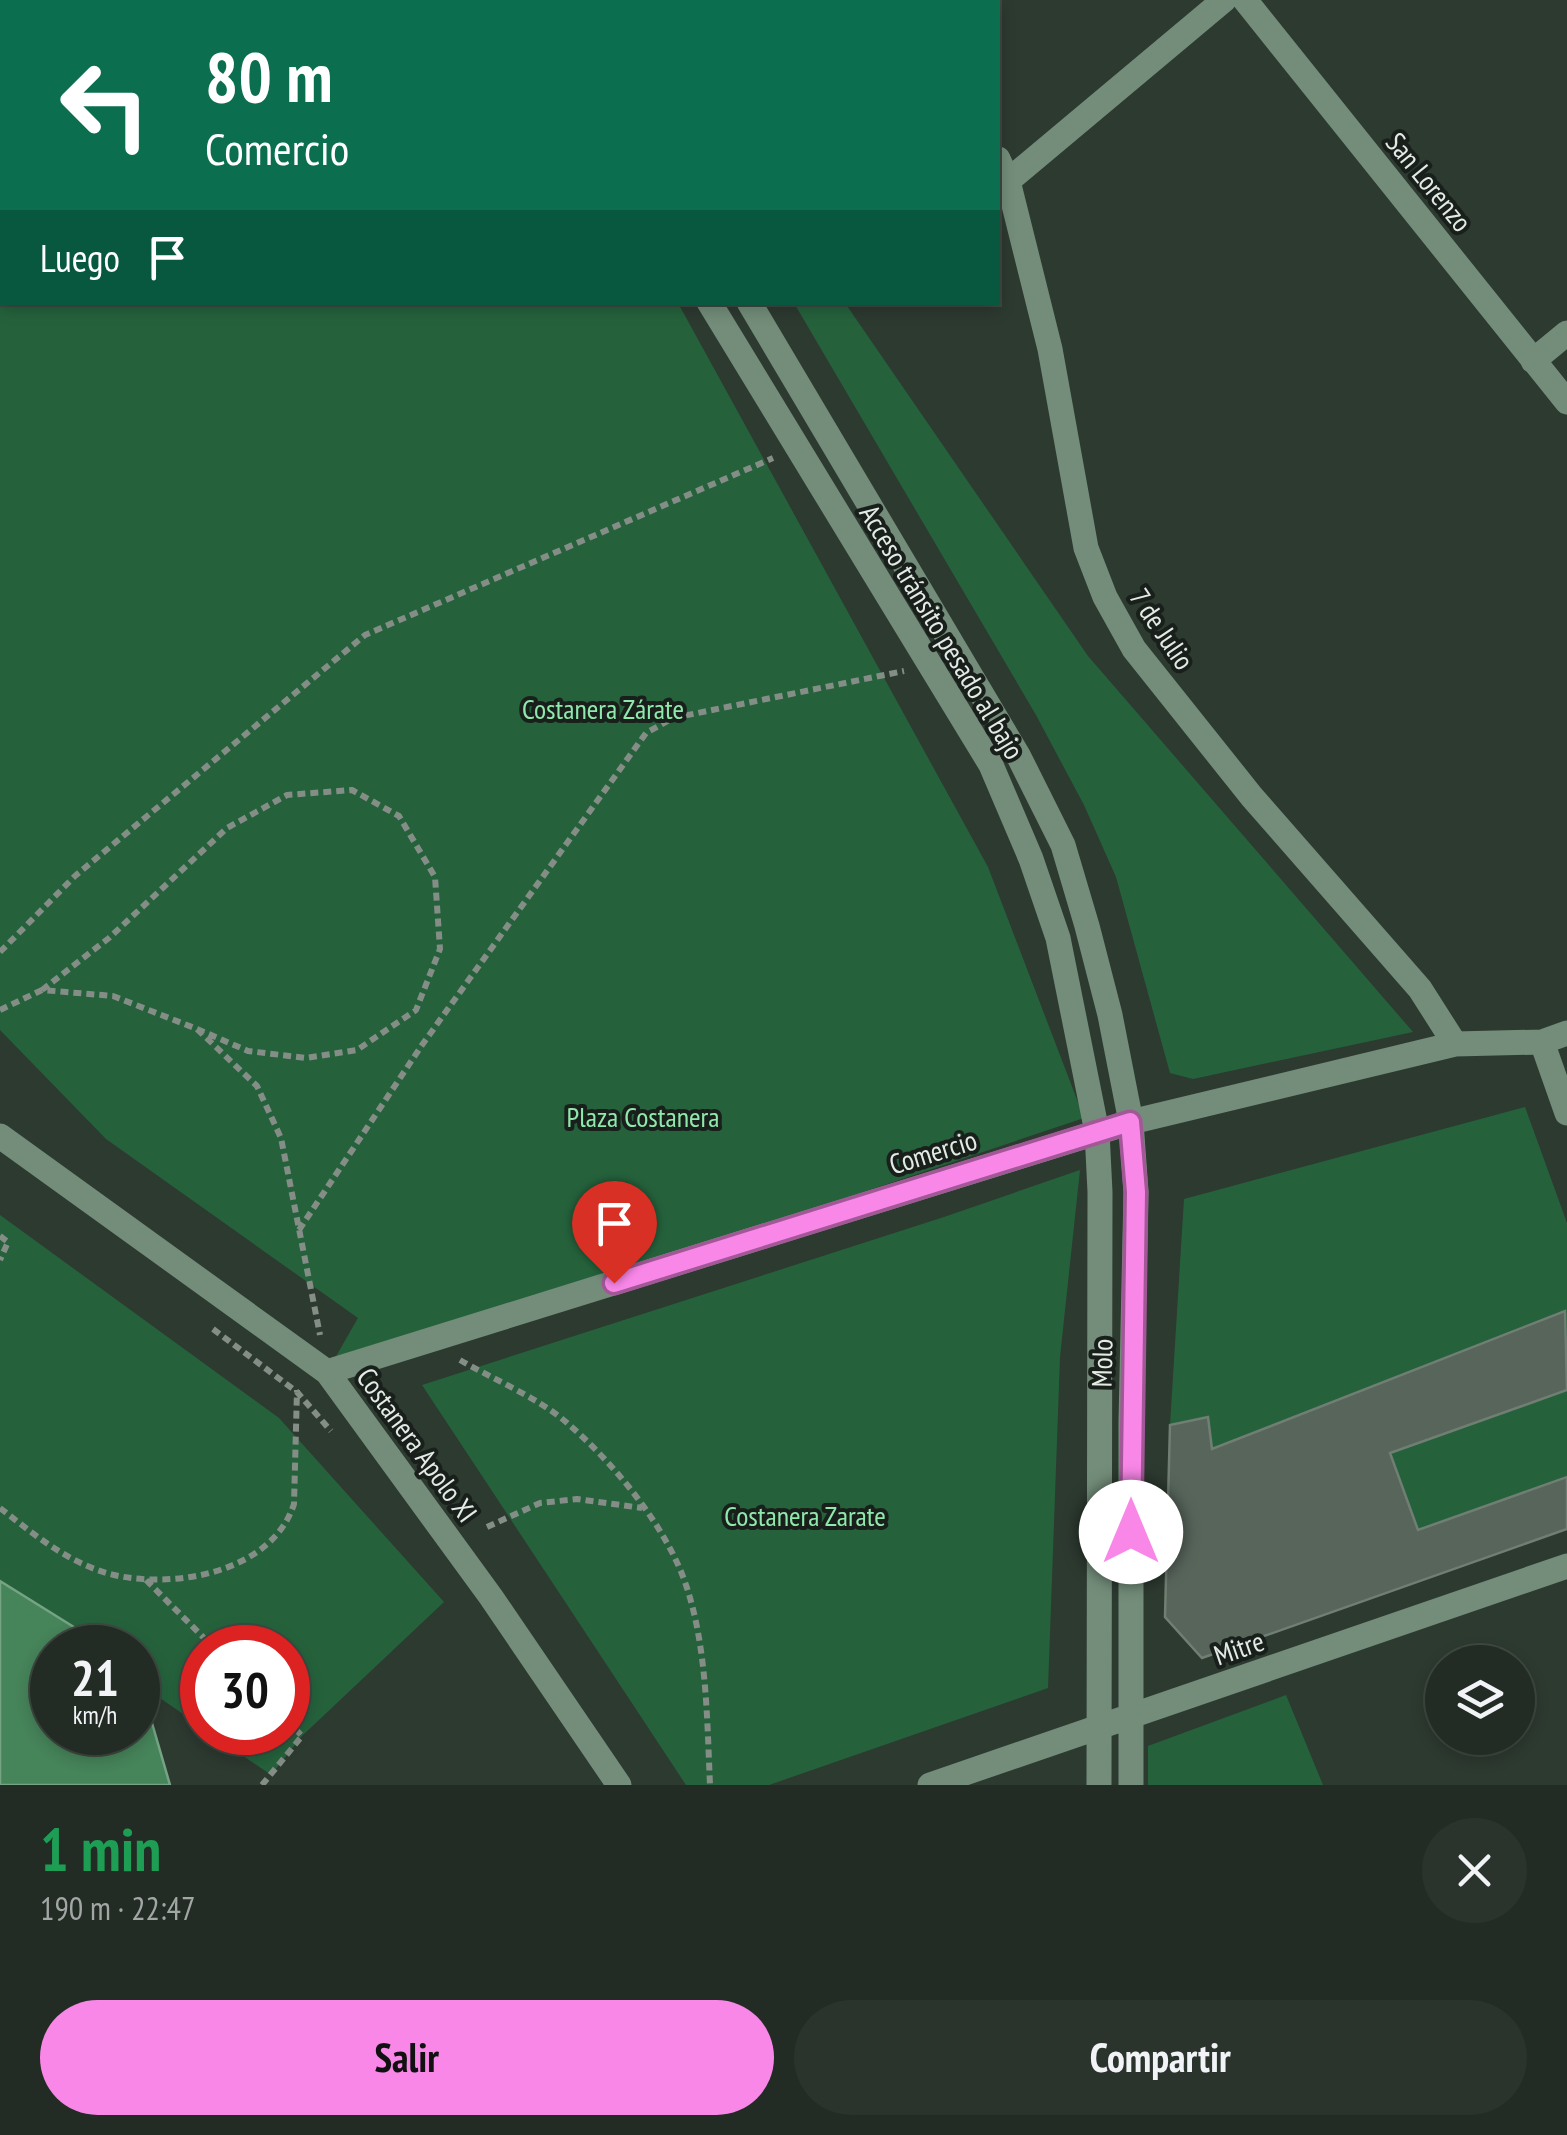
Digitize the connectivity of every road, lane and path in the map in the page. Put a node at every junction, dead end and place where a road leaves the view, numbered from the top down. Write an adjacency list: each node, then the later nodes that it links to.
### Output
1 (1224, 0): 3 (street)
2 (1245, 0): 7 (street, San Lorenzo)
3 (1003, 170): 17 (street, 7 de Julio)
4 (711, 305): 9 (street, Acceso tránsito pesado al bajo)
5 (751, 305): 19 (street, Acceso tránsito pesado al bajo)
6 (1567, 333): 7 (street)
7 (1533, 361): 8 (street, San Lorenzo)
8 (1567, 402)
9 (797, 448): 10 (street, Acceso tránsito pesado al bajo); 11 (path)
10 (930, 666): 20 (street, Acceso tránsito pesado al bajo); 22 (path)
11 (0, 952)
12 (42, 990): 13 (path); 14 (path); 14 (path)
13 (0, 1010)
14 (196, 1029): 22 (path)
15 (1567, 1032): 16 (street, Comercio)
16 (1542, 1042): 17 (street, Comercio); 18 (street)
17 (1455, 1044): 19 (street, Comercio)
18 (1567, 1113)
19 (1130, 1122): 20 (street, Comercio); 36 (street, Molo)
20 (1097, 1132): 26 (street, Comercio); 37 (street, Molo)
21 (0, 1136): 27 (street, Costanera Apolo XI)
22 (299, 1230): 27 (path)
23 (0, 1236): 24 (path)
24 (0, 1260)
25 (203, 1321): 28 (path)
26 (428, 1341): 27 (street, Comercio); 31 (path)
27 (317, 1366): 28 (path); 40 (street, Costanera Apolo XI)
28 (296, 1392): 29 (path); 34 (path)
29 (334, 1435)
30 (0, 1508): 34 (path)
31 (643, 1508): 32 (path); 41 (path)
32 (487, 1527)
33 (1567, 1566): 36 (street, Mitre)
34 (145, 1579): 35 (path)
35 (191, 1625)
36 (1131, 1718): 37 (street, Mitre); 44 (street, Molo)
37 (1098, 1728): 42 (street, Mitre); 43 (street, Molo)
38 (286, 1755): 39 (path)
39 (262, 1785)
40 (620, 1785)
41 (710, 1785)
42 (930, 1785)
43 (1099, 1785)
44 (1131, 1785)

